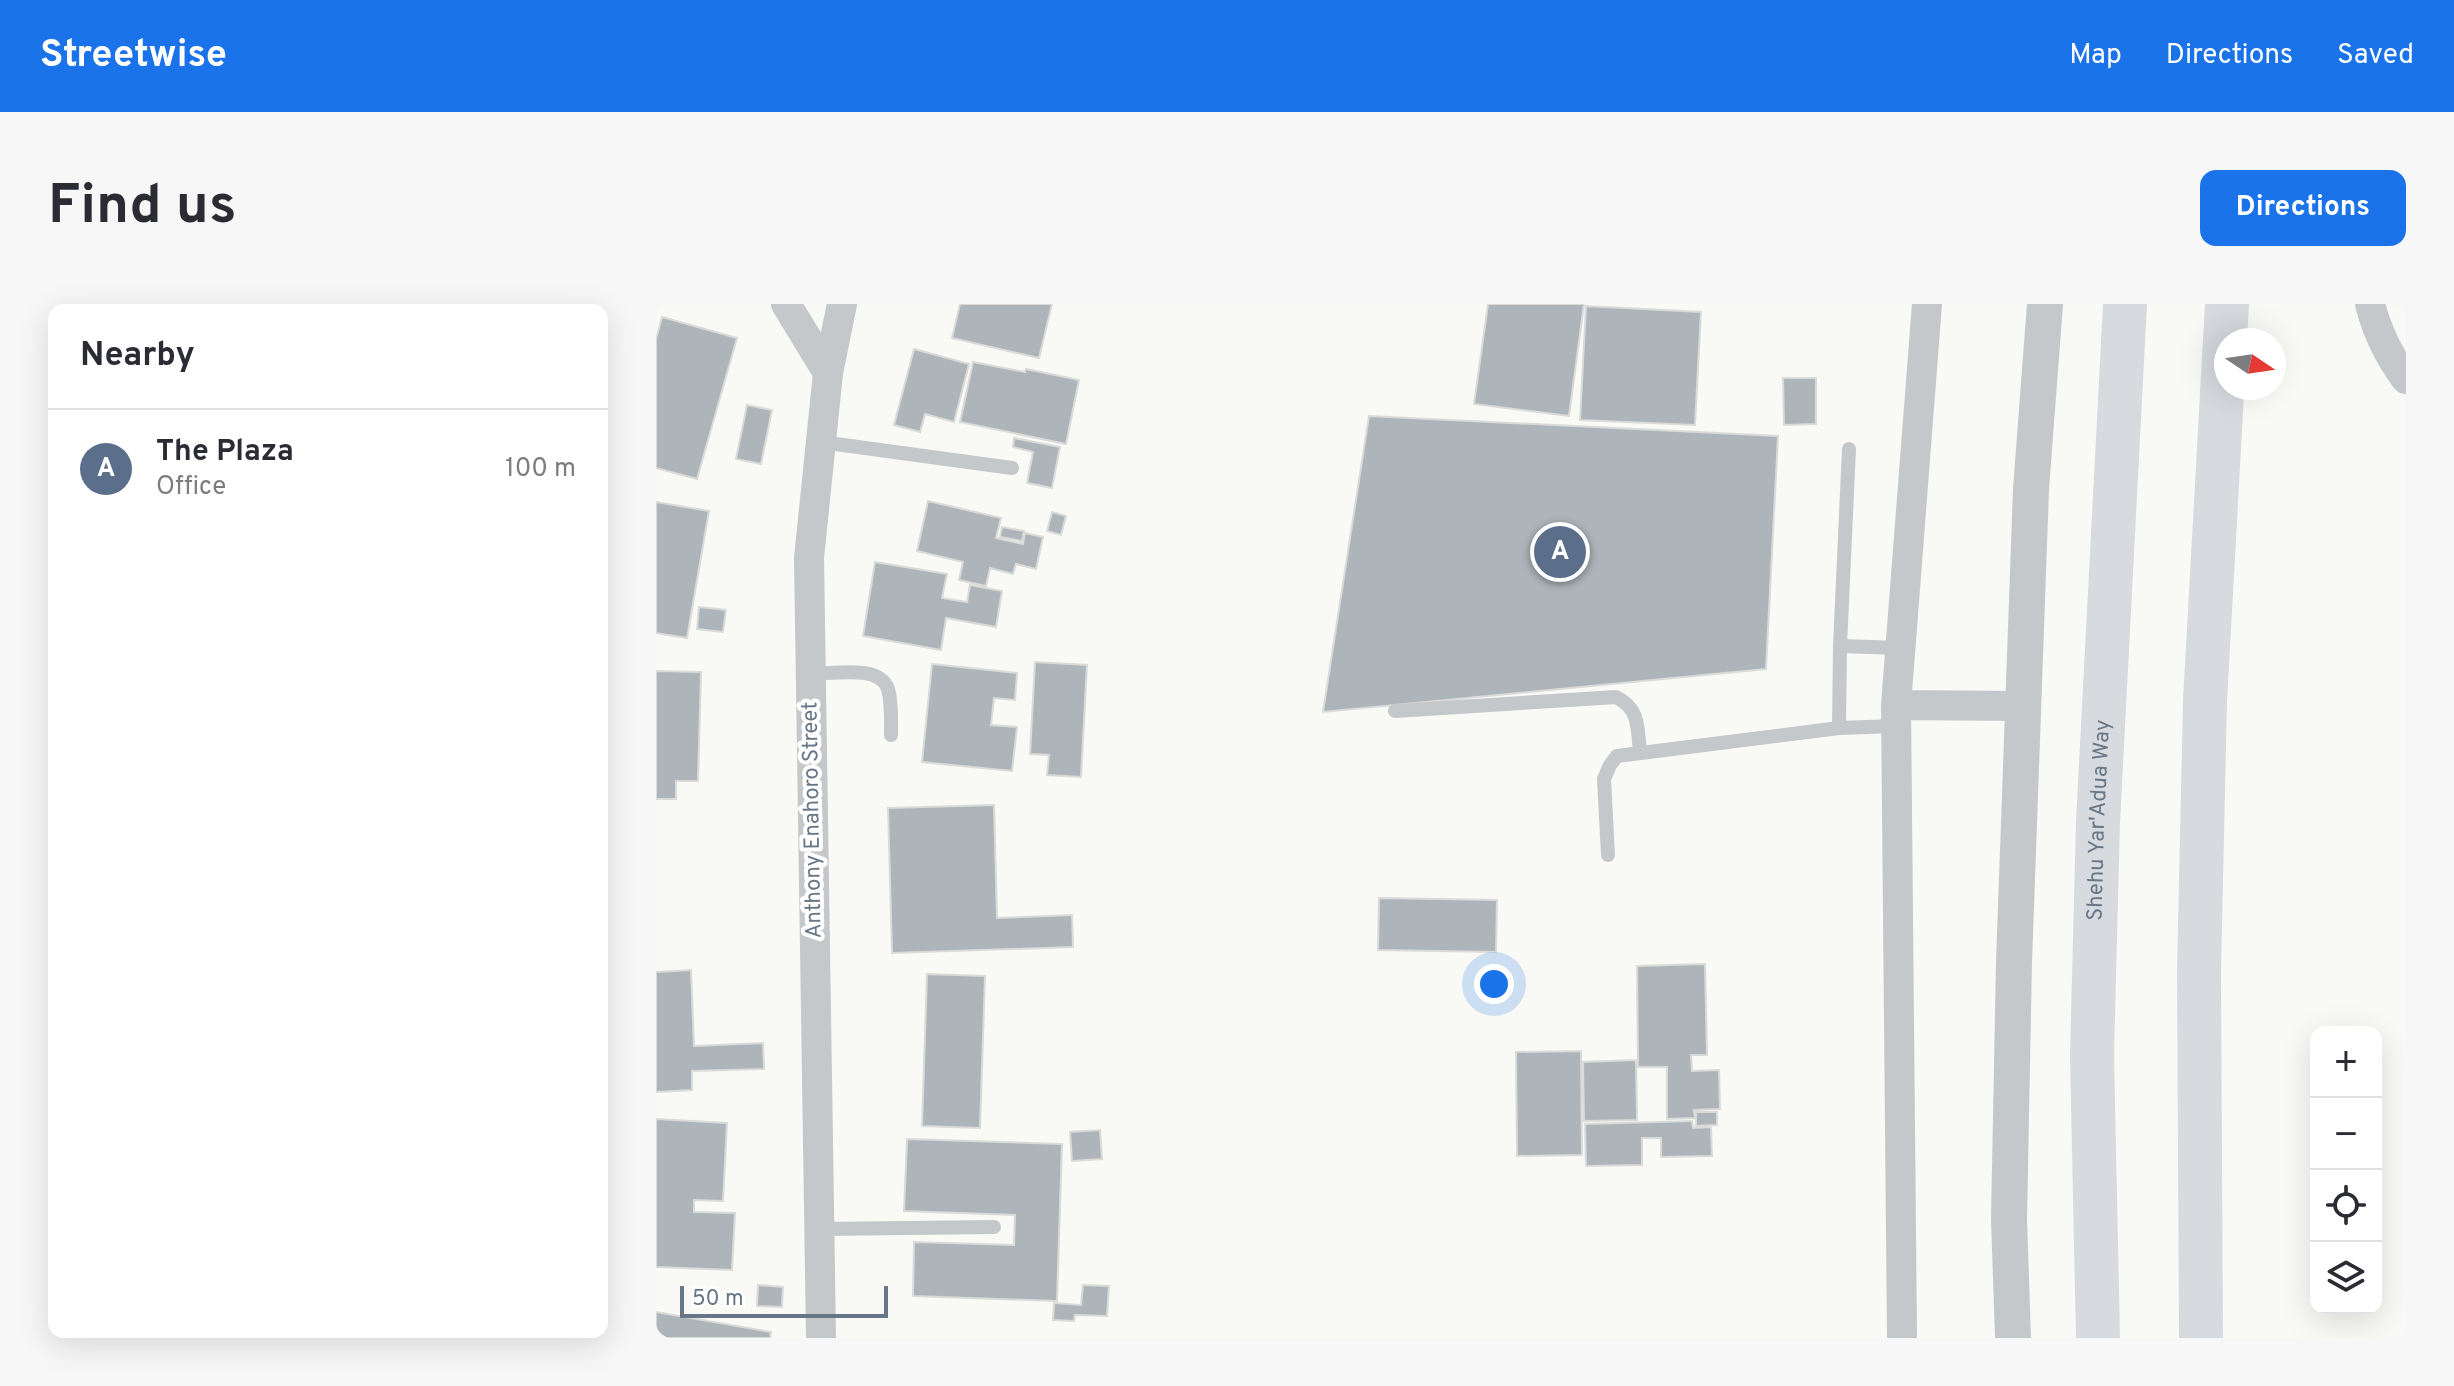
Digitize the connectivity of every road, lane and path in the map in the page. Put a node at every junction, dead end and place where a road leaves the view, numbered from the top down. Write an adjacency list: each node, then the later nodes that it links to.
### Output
1 (786, 304): 8 (street)
2 (842, 304): 8 (street, Anthony Enahoro Street)
3 (1927, 304): 14 (street)
4 (2045, 304): 16 (street)
5 (2125, 304): 28 (highway, Shehu Yar'Adua Way)
6 (2227, 304): 29 (highway)
7 (2370, 304): 9 (street)
8 (828, 373): 10 (street, Anthony Enahoro Street)
9 (2406, 379)
10 (821, 442): 12 (lane); 15 (street, Anthony Enahoro Street)
11 (1849, 449): 13 (lane)
12 (1012, 468)
13 (1840, 646): 14 (lane); 19 (lane)
14 (1900, 648): 18 (street)
15 (810, 674): 20 (lane); 24 (street, Anthony Enahoro Street)
16 (2023, 706): 18 (street); 27 (street)
17 (1395, 711): 21 (lane)
18 (1896, 716): 19 (lane); 26 (street)
19 (1839, 728): 21 (lane)
20 (891, 735)
21 (1640, 751): 22 (lane)
22 (1608, 855)
23 (994, 1227): 24 (lane)
24 (820, 1229): 25 (street, Anthony Enahoro Street)
25 (821, 1338)
26 (1902, 1338)
27 (2013, 1338)
28 (2098, 1338)
29 (2201, 1338)

